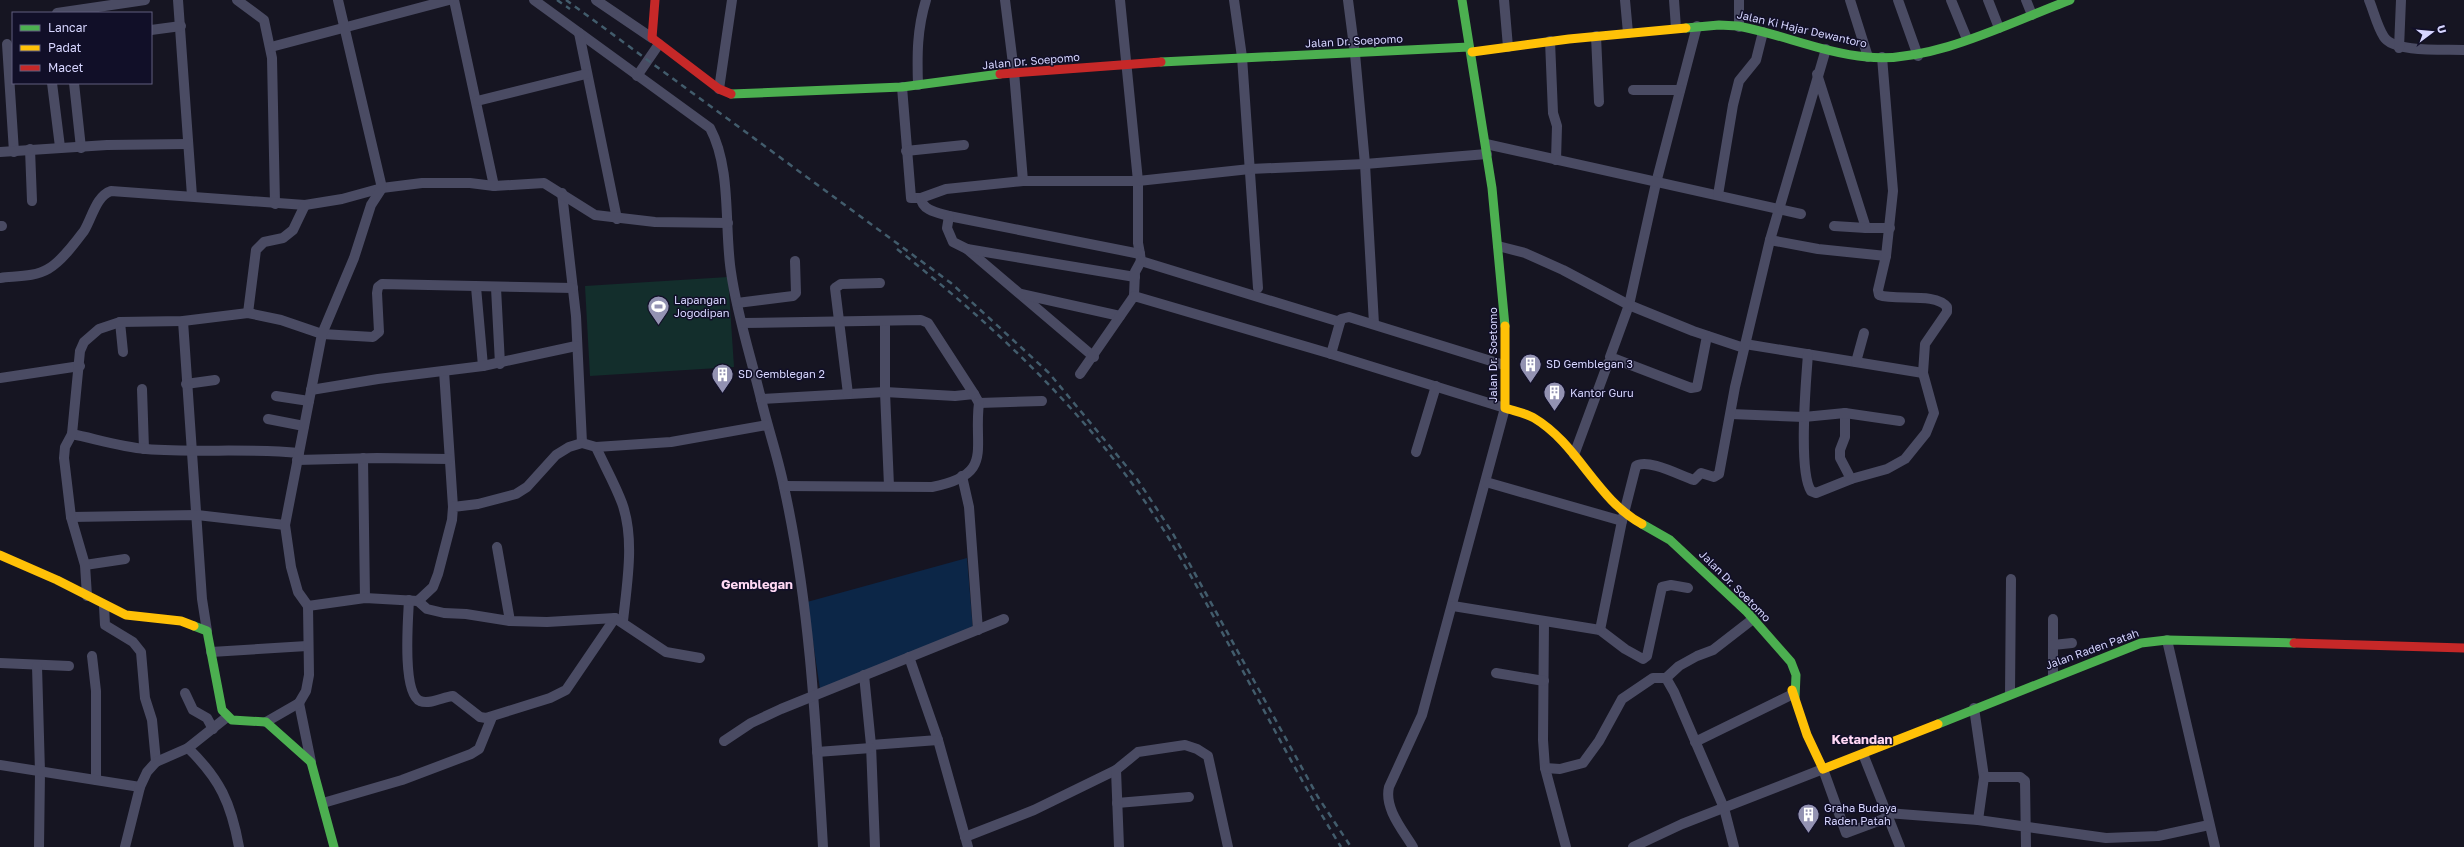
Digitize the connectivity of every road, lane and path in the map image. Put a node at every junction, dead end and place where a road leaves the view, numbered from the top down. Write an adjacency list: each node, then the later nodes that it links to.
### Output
1 (145, 0): 29 (street)
2 (178, 0): 32 (street)
3 (237, 0): 47 (street)
4 (338, 0): 34 (street)
5 (449, 0): 34 (street)
6 (454, 0): 70 (street)
7 (534, 0): 40 (street)
8 (597, 0): 44 (street)
9 (655, 0): 44 (street)
10 (732, 0): 67 (street)
11 (926, 0): 65 (street)
12 (1005, 0): 59 (street)
13 (1120, 0): 58 (street)
14 (1234, 0): 55 (street)
15 (1348, 0): 53 (street)
16 (1462, 0): 51 (street, Jalan Dr. Soetomo)
17 (1504, 0): 48 (street)
18 (1625, 0): 41 (street)
19 (1674, 0): 36 (street)
20 (1740, 0): 35 (street)
21 (1850, 0): 56 (street)
22 (1898, 0): 54 (street)
23 (1951, 0): 43 (street)
24 (1988, 0): 37 (street)
25 (2026, 0): 31 (street)
26 (2369, 0): 49 (street)
27 (2401, 0): 49 (street)
28 (2064, 1): 31 (street, Jalan Ki Hajar Dewantoro)
29 (107, 4): 30 (street)
30 (63, 12)
31 (2032, 15): 37 (street, Jalan Ki Hajar Dewantoro)
32 (181, 26): 38 (street); 72 (street)
33 (1697, 26): 35 (street, Jalan Ki Hajar Dewantoro); 36 (street, Jalan Ki Hajar Dewantoro); 69 (street)
34 (344, 27): 47 (street); 88 (street)
35 (1739, 27): 39 (street, Jalan Ki Hajar Dewantoro)
36 (1676, 28): 41 (street, Jalan Ki Hajar Dewantoro)
37 (1999, 28): 43 (street, Jalan Ki Hajar Dewantoro)
38 (152, 30)
39 (1763, 32): 50 (street, Jalan Ki Hajar Dewantoro); 90 (street)
40 (579, 33): 60 (street); 62 (street)
41 (1628, 33): 42 (street, Jalan Ki Hajar Dewantoro)
42 (1596, 36): 45 (street, Jalan Ki Hajar Dewantoro); 71 (street)
43 (1967, 39): 54 (street, Jalan Ki Hajar Dewantoro)
44 (655, 41): 62 (street); 67 (street, Jalan Dr. Soepomo)
45 (1550, 41): 48 (street, Jalan Ki Hajar Dewantoro); 81 (street)
46 (7, 43): 80 (street)
47 (271, 47): 94 (street)
48 (1508, 47): 51 (street, Jalan Ki Hajar Dewantoro)
49 (2399, 48): 52 (street)
50 (1826, 49): 56 (street, Jalan Ki Hajar Dewantoro); 61 (street)
51 (1470, 50): 53 (street, Jalan Dr. Soepomo); 76 (street, Jalan Dr. Soetomo)
52 (2464, 50)
53 (1356, 54): 55 (street, Jalan Dr. Soepomo); 82 (street)
54 (1918, 56): 57 (street, Jalan Ki Hajar Dewantoro)
55 (1242, 57): 58 (street, Jalan Dr. Soepomo); 83 (street)
56 (1868, 57): 57 (street, Jalan Ki Hajar Dewantoro)
57 (1882, 57): 103 (street)
58 (1128, 66): 59 (street, Jalan Dr. Soepomo); 85 (street)
59 (1014, 72): 65 (street, Jalan Dr. Soepomo); 84 (street)
60 (586, 74): 70 (street); 99 (street)
61 (1817, 74): 96 (street); 102 (street)
62 (637, 76): 100 (street)
63 (52, 84): 74 (street)
64 (74, 84): 75 (street)
65 (918, 85): 66 (street, Jalan Dr. Soepomo)
66 (902, 87): 67 (street, Jalan Dr. Soepomo); 78 (street)
67 (719, 89)
68 (1633, 90): 69 (street)
69 (1680, 90): 86 (street)
70 (477, 101): 87 (street)
71 (1599, 102)
72 (188, 144): 75 (street); 91 (street)
73 (964, 145): 78 (street)
74 (60, 148): 75 (street); 77 (street)
75 (81, 148)
76 (1487, 149): 81 (street); 82 (street); 105 (street, Jalan Dr. Soetomo)
77 (30, 150): 80 (street); 93 (street)
78 (906, 151): 92 (street)
79 (0, 152): 80 (street)
80 (14, 152)
81 (1556, 160): 86 (street)
82 (1365, 164): 83 (street); 129 (street)
83 (1250, 169): 85 (street); 116 (street)
84 (1023, 181): 85 (street); 92 (street)
85 (1138, 181): 108 (street)
86 (1656, 183): 90 (street); 120 (street)
87 (494, 186): 88 (street); 89 (street)
88 (382, 188): 95 (street); 130 (street)
89 (562, 193): 99 (street); 115 (street)
90 (1718, 195): 96 (street)
91 (192, 196): 94 (street); 111 (street)
92 (921, 198): 98 (street)
93 (32, 200)
94 (274, 204): 95 (street)
95 (305, 205): 121 (street)
96 (1780, 208): 97 (street); 104 (street)
97 (1801, 214)
98 (949, 216): 106 (street); 108 (street)
99 (617, 219): 100 (street)
100 (728, 223): 119 (street)
101 (1834, 226): 102 (street)
102 (1866, 228): 103 (street)
103 (1890, 228): 107 (street)
104 (1770, 240): 107 (street); 134 (street)
105 (1498, 246): 120 (street); 142 (street, Jalan Dr. Soetomo)
106 (967, 249): 110 (street); 117 (street)
107 (1886, 256): 146 (street)
108 (1140, 257): 110 (street); 126 (street)
109 (794, 262): 119 (street)
110 (1135, 277): 118 (street)
111 (0, 278)
112 (880, 283): 128 (street)
113 (476, 287): 114 (street); 130 (street); 144 (street)
114 (496, 288): 115 (street); 141 (street)
115 (573, 288): 133 (street)
116 (1258, 288)
117 (1020, 294): 122 (street); 138 (street)
118 (1134, 296): 122 (street); 136 (street)
119 (737, 303): 127 (street)
120 (1628, 305): 132 (street); 132 (street)
121 (248, 313): 123 (street); 130 (street)
122 (1120, 316): 138 (street)
123 (183, 321): 124 (street); 150 (street)
124 (120, 322): 135 (street); 143 (street)
125 (884, 322): 128 (street); 154 (street); 156 (street)
126 (1340, 322): 129 (street); 136 (street)
127 (743, 323): 128 (street); 158 (street)
128 (840, 323): 155 (street)
129 (1374, 324): 142 (street)
130 (322, 334): 153 (street)
131 (1864, 334): 139 (street)
132 (1707, 336): 134 (street)
133 (576, 346): 141 (street); 171 (street)
134 (1745, 346): 137 (street); 164 (street)
135 (123, 352)
136 (1331, 354): 151 (street)
137 (1808, 354): 139 (street); 165 (street)
138 (1094, 357): 147 (street)
139 (1856, 362): 146 (street)
140 (1608, 363): 176 (street)
141 (500, 364): 144 (street)
142 (1504, 365): 162 (street, Jalan Dr. Soetomo)
143 (80, 366): 148 (street); 170 (street)
144 (483, 366): 145 (street)
145 (444, 371): 153 (street); 179 (street)
146 (1924, 373): 181 (street)
147 (1080, 374)
148 (0, 378)
149 (215, 380): 150 (street)
150 (186, 384): 174 (street)
151 (1436, 386): 162 (street); 175 (street)
152 (142, 389): 173 (street)
153 (311, 390): 159 (street)
154 (885, 392): 155 (street); 156 (street); 184 (street)
155 (848, 394): 158 (street)
156 (974, 394): 161 (street)
157 (276, 396): 159 (street)
158 (761, 399): 168 (street)
159 (309, 401): 169 (street)
160 (1042, 401): 161 (street)
161 (979, 404): 180 (street)
162 (1505, 408): 176 (street, Jalan Dr. Soetomo); 182 (street)
163 (1845, 413): 165 (street); 167 (street); 181 (street)
164 (1731, 414): 165 (street); 188 (street)
165 (1804, 417): 181 (street)
166 (268, 419): 169 (street)
167 (1900, 421)
168 (767, 425): 172 (street); 183 (street)
169 (304, 426): 177 (street)
170 (72, 434): 173 (street); 187 (street)
171 (582, 443): 172 (street); 185 (street)
172 (596, 447): 205 (street)
173 (144, 449): 174 (street)
174 (191, 452): 177 (street); 186 (street)
175 (1416, 452)
176 (1574, 455): 188 (street, Jalan Dr. Soetomo)
177 (298, 457): 178 (street); 189 (street)
178 (363, 458): 179 (street); 197 (street)
179 (449, 459): 185 (street)
180 (962, 476): 184 (street); 209 (street)
181 (1851, 479)
182 (1486, 482): 188 (street); 201 (street)
183 (784, 486): 184 (street); 230 (street)
184 (889, 486)
185 (453, 506): 198 (street)
186 (197, 515): 187 (street); 189 (street); 208 (street)
187 (72, 517): 193 (street)
188 (1623, 518): 203 (street, Jalan Dr. Soetomo); 210 (street)
189 (285, 524): 200 (street)
190 (497, 547): 206 (street)
191 (0, 555): 196 (street)
192 (125, 559): 193 (street)
193 (85, 565): 196 (street)
194 (2011, 579): 229 (street)
195 (1688, 588): 210 (street)
196 (87, 596): 199 (street)
197 (365, 598): 198 (street); 200 (street)
198 (414, 600): 206 (street); 235 (street)
199 (104, 606): 208 (street); 245 (street)
200 (308, 606): 214 (street)
201 (1453, 606): 207 (street); 273 (street)
202 (1004, 619): 209 (street)
203 (1753, 619): 226 (street); 231 (street, Jalan Dr. Soetomo)
204 (2053, 619): 213 (street)
205 (619, 620): 206 (street); 218 (street); 235 (street)
206 (510, 621)
207 (1544, 622): 210 (street); 227 (street)
208 (207, 630): 216 (street)
209 (978, 630): 219 (street)
210 (1600, 630)
211 (2167, 640): 215 (street, Jalan Raden Patah); 225 (street, Jalan Raden Patah); 261 (street)
212 (2072, 643): 213 (street)
213 (2052, 644): 225 (street)
214 (307, 646): 216 (street); 232 (street)
215 (2464, 648)
216 (211, 652): 234 (street)
217 (92, 656): 253 (street)
218 (700, 658)
219 (910, 658): 224 (street); 238 (street)
220 (0, 664): 221 (street)
221 (37, 666): 222 (street); 251 (street)
222 (69, 666)
223 (1496, 673): 227 (street)
224 (864, 675): 230 (street); 241 (street)
225 (2053, 676): 229 (street, Jalan Raden Patah)
226 (1666, 678): 240 (street); 248 (street)
227 (1544, 681): 248 (street)
228 (185, 693): 237 (street)
229 (2010, 694): 233 (street, Jalan Raden Patah)
230 (814, 696): 239 (street); 243 (street)
231 (1794, 696): 240 (street); 249 (street, Jalan Dr. Soetomo)
232 (299, 703): 236 (street); 246 (street)
233 (1974, 708): 244 (street, Jalan Raden Patah); 252 (street)
234 (227, 717): 236 (street); 237 (street)
235 (492, 717): 256 (street)
236 (266, 722): 246 (street)
237 (213, 729): 242 (street)
238 (938, 740): 241 (street); 263 (street)
239 (724, 741)
240 (1696, 742): 258 (street)
241 (871, 746): 243 (street); 269 (street)
242 (188, 748): 245 (street); 266 (street)
243 (817, 752): 268 (street)
244 (1864, 754): 249 (street, Jalan Raden Patah); 259 (street)
245 (156, 762): 254 (street)
246 (311, 762): 256 (street)
247 (0, 765): 251 (street)
248 (1545, 768): 274 (street)
249 (1823, 769): 258 (street); 259 (street)
250 (1116, 770): 257 (street); 263 (street); 272 (street)
251 (40, 772): 253 (street); 264 (street)
252 (1984, 777): 260 (street); 262 (street)
253 (96, 780): 254 (street)
254 (140, 787): 265 (street)
255 (1189, 797): 257 (street)
256 (323, 803): 267 (street)
257 (1117, 803): 271 (street)
258 (1724, 808): 275 (street); 276 (street)
259 (1888, 815): 260 (street); 277 (street)
260 (1978, 820): 262 (street)
261 (2209, 825): 262 (street); 279 (street)
262 (2027, 827): 278 (street)
263 (965, 836): 270 (street)
264 (39, 847)
265 (125, 847)
266 (239, 847)
267 (334, 847)
268 (823, 847)
269 (875, 847)
270 (968, 847)
271 (1119, 847)
272 (1228, 847)
273 (1413, 847)
274 (1566, 847)
275 (1633, 847)
276 (1734, 847)
277 (1900, 847)
278 (2026, 847)
279 (2214, 847)

